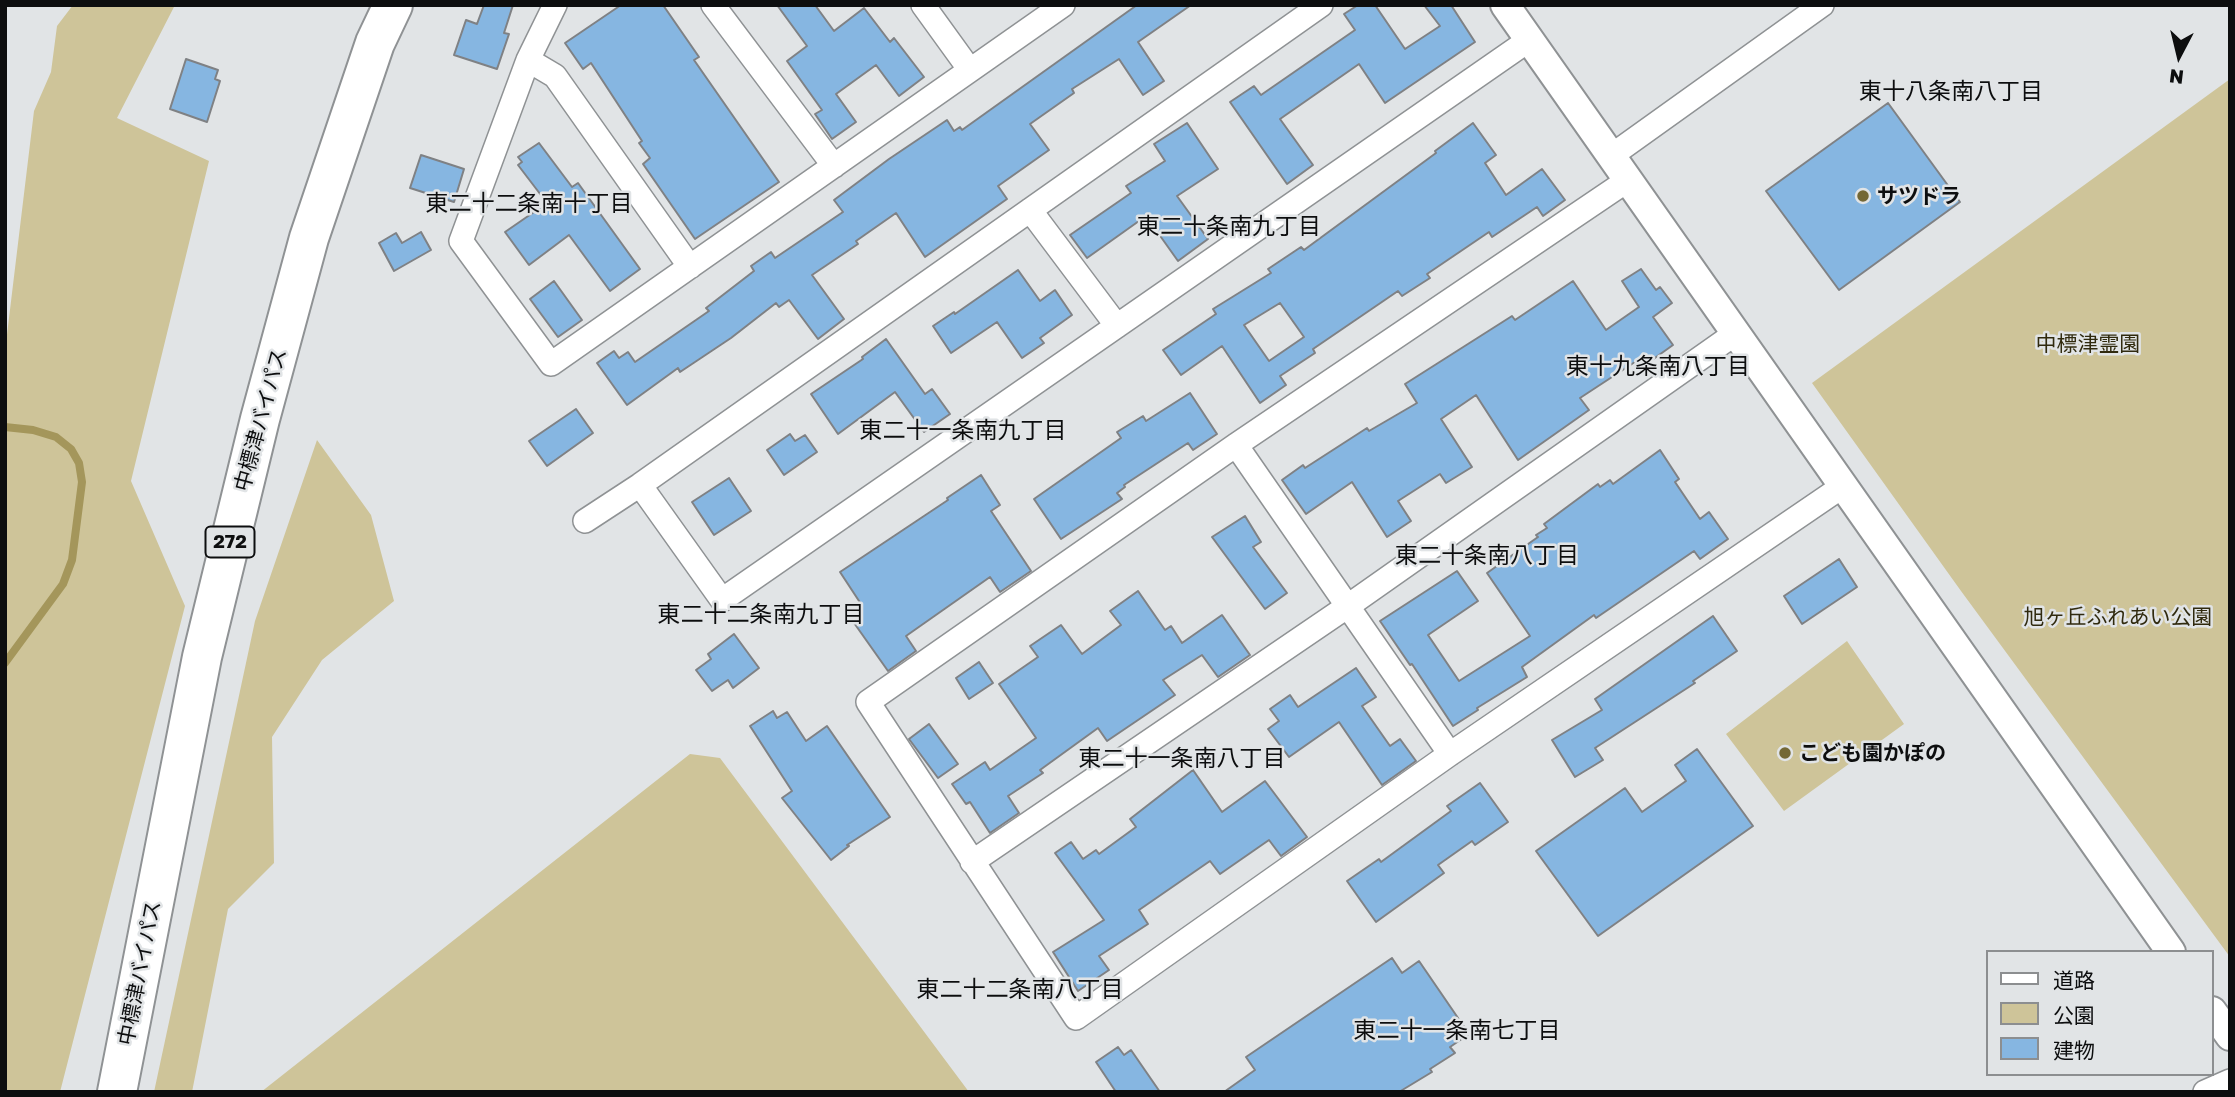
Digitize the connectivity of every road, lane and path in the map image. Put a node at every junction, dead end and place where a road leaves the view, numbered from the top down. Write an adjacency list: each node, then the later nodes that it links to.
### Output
1 (393, 5): 30 (highway, 中標津バイパス / 272)
2 (555, 5): 10 (street)
3 (713, 5): 13 (street)
4 (922, 5): 11 (street)
5 (1063, 5): 11 (street)
6 (1321, 5): 15 (street)
7 (1505, 5): 9 (street)
8 (1822, 5): 12 (street)
9 (1529, 40): 12 (street); 17 (street)
10 (527, 60): 16 (street); 16 (street)
11 (970, 70): 13 (street)
12 (1611, 156): 14 (street)
13 (834, 166): 16 (street)
14 (1628, 180): 18 (street); 19 (street)
15 (1030, 210): 17 (street); 20 (street)
16 (690, 267)
17 (1117, 326): 20 (street)
18 (1736, 333): 21 (street); 23 (street)
19 (1236, 445): 23 (street); 25 (street)
20 (640, 485): 22 (street)
21 (1843, 486): 24 (street); 26 (street)
22 (585, 521)
23 (1348, 606): 24 (street); 25 (street)
24 (1450, 754): 25 (street)
25 (972, 862)
26 (2170, 950)
27 (2214, 1014): 28 (street)
28 (2230, 1036)
29 (2230, 1081): 31 (street)
30 (117, 1092)
31 (2205, 1092)

